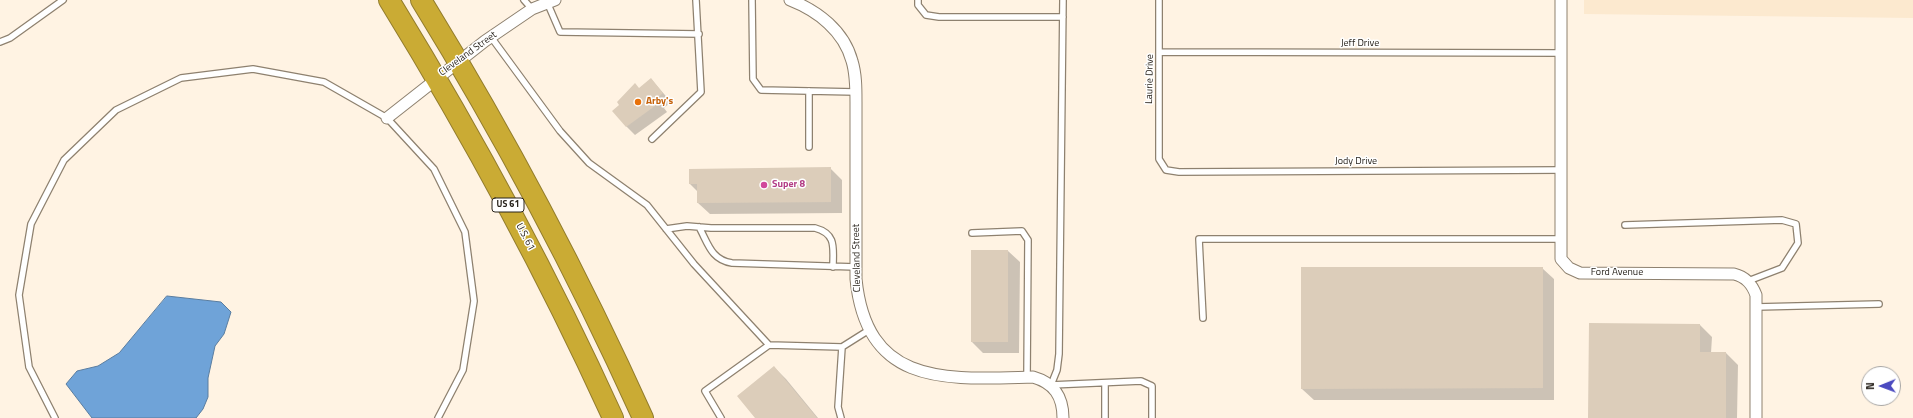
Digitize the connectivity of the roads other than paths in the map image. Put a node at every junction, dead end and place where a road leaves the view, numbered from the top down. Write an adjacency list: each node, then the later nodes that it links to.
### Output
1 (63, 0): 17 (lane)
2 (389, 0): 21 (highway, U.S. 61 / US 61)
3 (421, 0): 20 (highway, US 61)
4 (524, 0): 13 (lane)
5 (696, 0): 15 (lane)
6 (752, 0): 22 (lane)
7 (790, 0): 23 (street, Cleveland Street)
8 (918, 0): 14 (lane)
9 (1063, 0): 14 (lane)
10 (1159, 0): 18 (lane, Laurie Drive)
11 (1561, 0): 19 (street, Ford Avenue)
12 (551, 1): 13 (street, Cleveland Street); 15 (lane)
13 (532, 9): 16 (street, Cleveland Street)
14 (1063, 17): 45 (lane)
15 (699, 34): 25 (lane)
16 (491, 37): 20 (street, Cleveland Street); 31 (lane)
17 (0, 42)
18 (1159, 52): 19 (lane, Jeff Drive); 27 (lane, Laurie Drive)
19 (1560, 53): 28 (street, Ford Avenue)
20 (459, 61): 21 (street, Cleveland Street); 49 (highway, US 61)
21 (437, 78): 24 (street, Cleveland Street); 48 (highway, U.S. 61 / US 61)
22 (809, 91): 23 (lane); 26 (lane)
23 (856, 92): 35 (street, Cleveland Street)
24 (387, 118): 46 (lane); 47 (lane)
25 (652, 139)
26 (809, 148)
27 (1158, 159): 28 (lane, Jody Drive)
28 (1560, 170): 33 (street, Ford Avenue)
29 (1625, 225): 36 (lane)
30 (699, 227): 31 (lane); 34 (lane); 34 (lane)
31 (666, 229): 41 (lane)
32 (972, 233): 43 (lane)
33 (1559, 239): 36 (street, Ford Avenue); 39 (lane)
34 (833, 267): 35 (lane)
35 (856, 267): 40 (street, Cleveland Street)
36 (1748, 280): 38 (street)
37 (1879, 304): 38 (lane)
38 (1756, 307): 55 (street)
39 (1204, 318)
40 (869, 330): 42 (lane); 43 (street, Cleveland Street)
41 (769, 345): 42 (lane); 50 (lane)
42 (842, 347): 51 (lane)
43 (1027, 377): 45 (street, Cleveland Street)
44 (1105, 383): 45 (lane); 53 (lane); 54 (lane)
45 (1051, 385): 52 (street)
46 (55, 418)
47 (438, 418)
48 (613, 418)
49 (643, 418)
50 (721, 418)
51 (841, 418)
52 (1063, 418)
53 (1105, 418)
54 (1152, 418)
55 (1756, 418)

